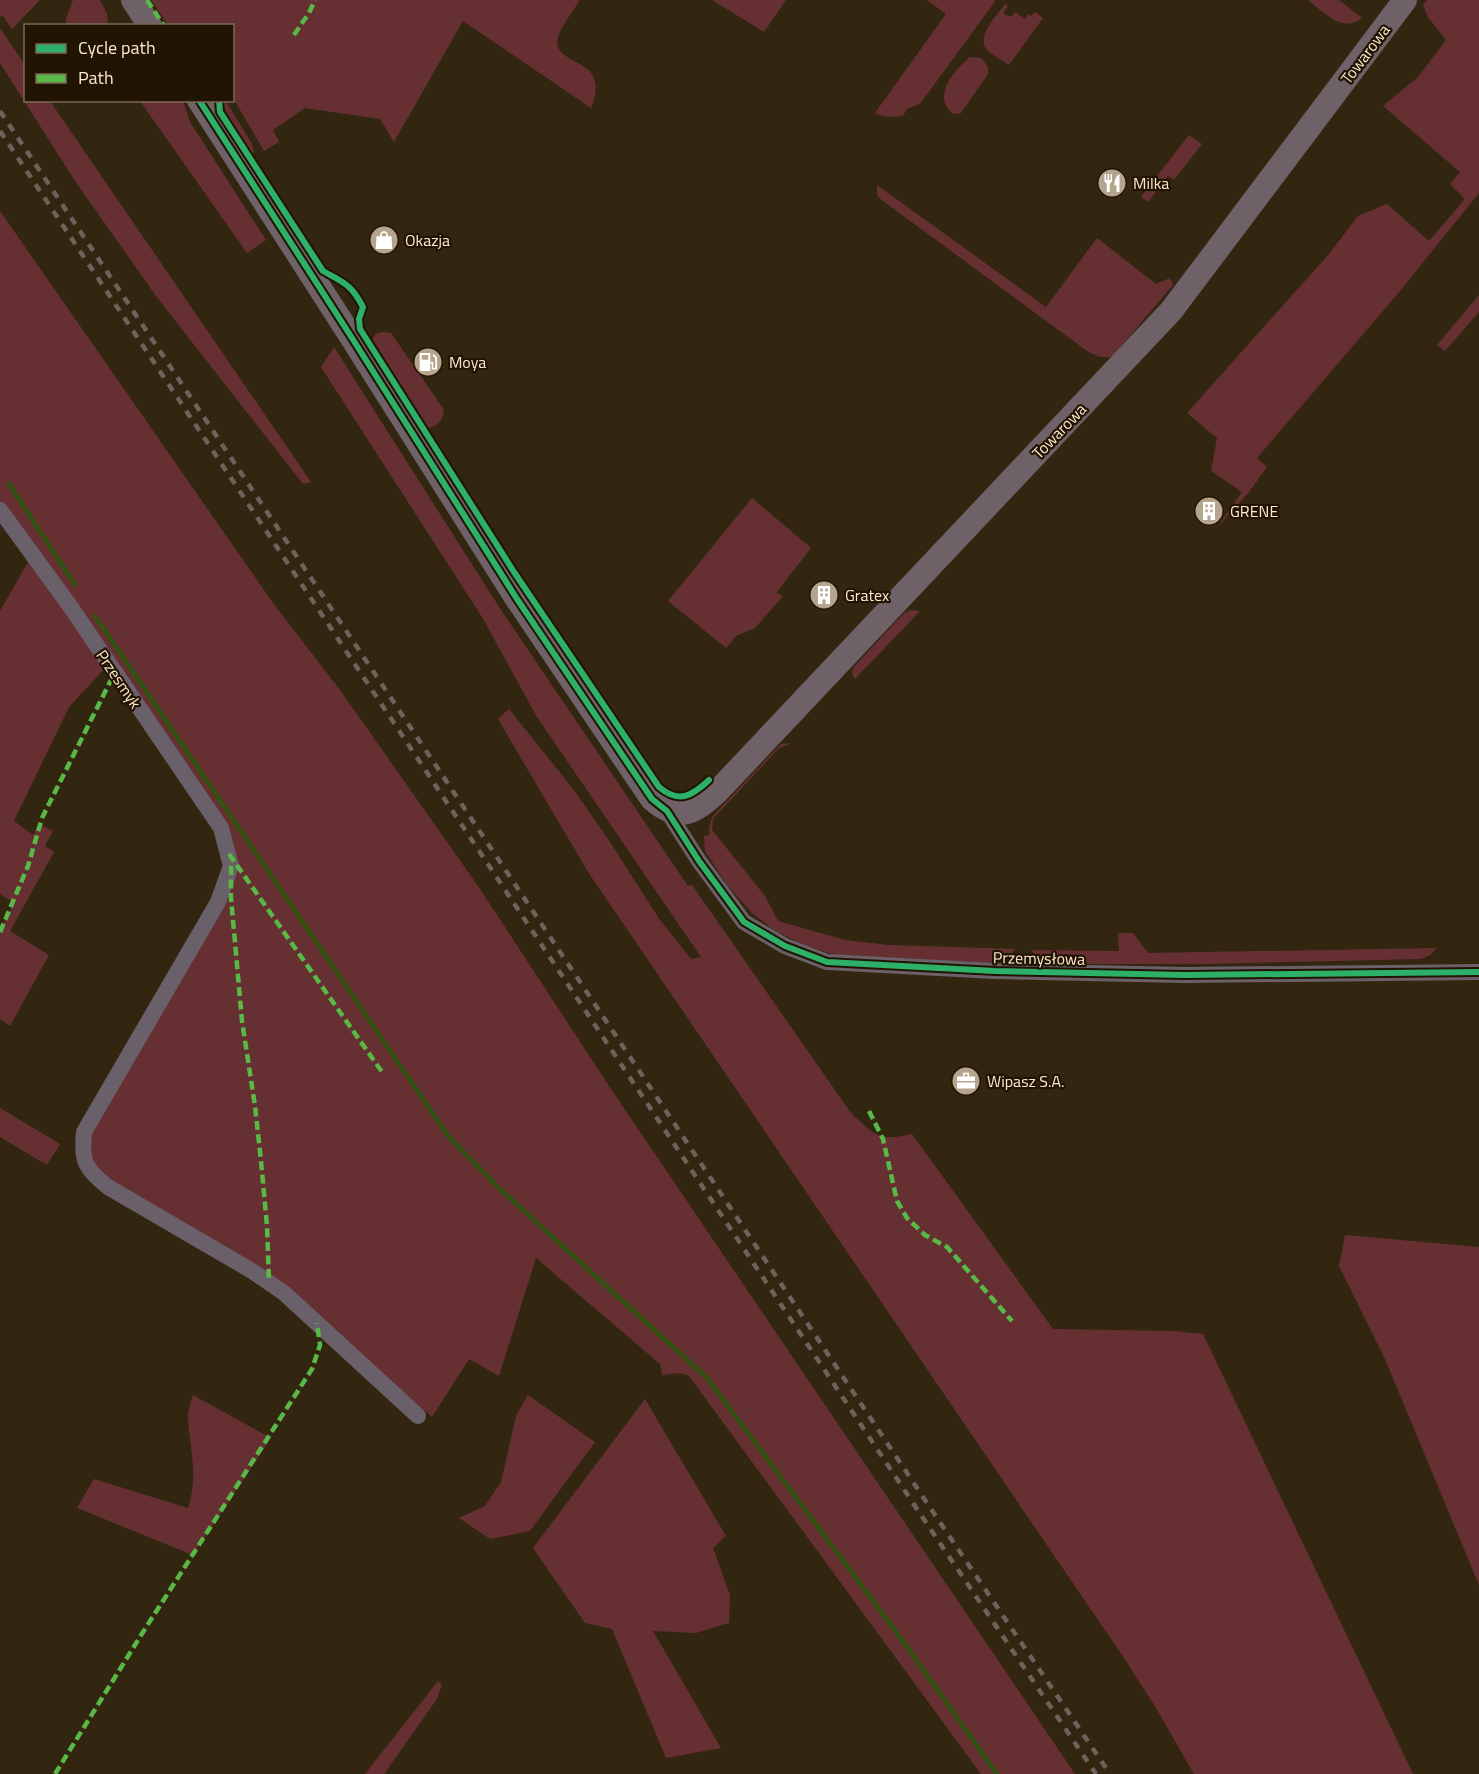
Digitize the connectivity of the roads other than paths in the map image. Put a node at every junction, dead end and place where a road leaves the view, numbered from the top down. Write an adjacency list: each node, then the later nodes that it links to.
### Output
1 (134, 0): 3 (street)
2 (1406, 0): 6 (street, Towarowa)
3 (149, 24)
4 (200, 102): 6 (street)
5 (0, 510): 8 (street, Przesmyk)
6 (667, 811): 7 (street, Przemysłowa)
7 (1479, 972)
8 (418, 1416)

